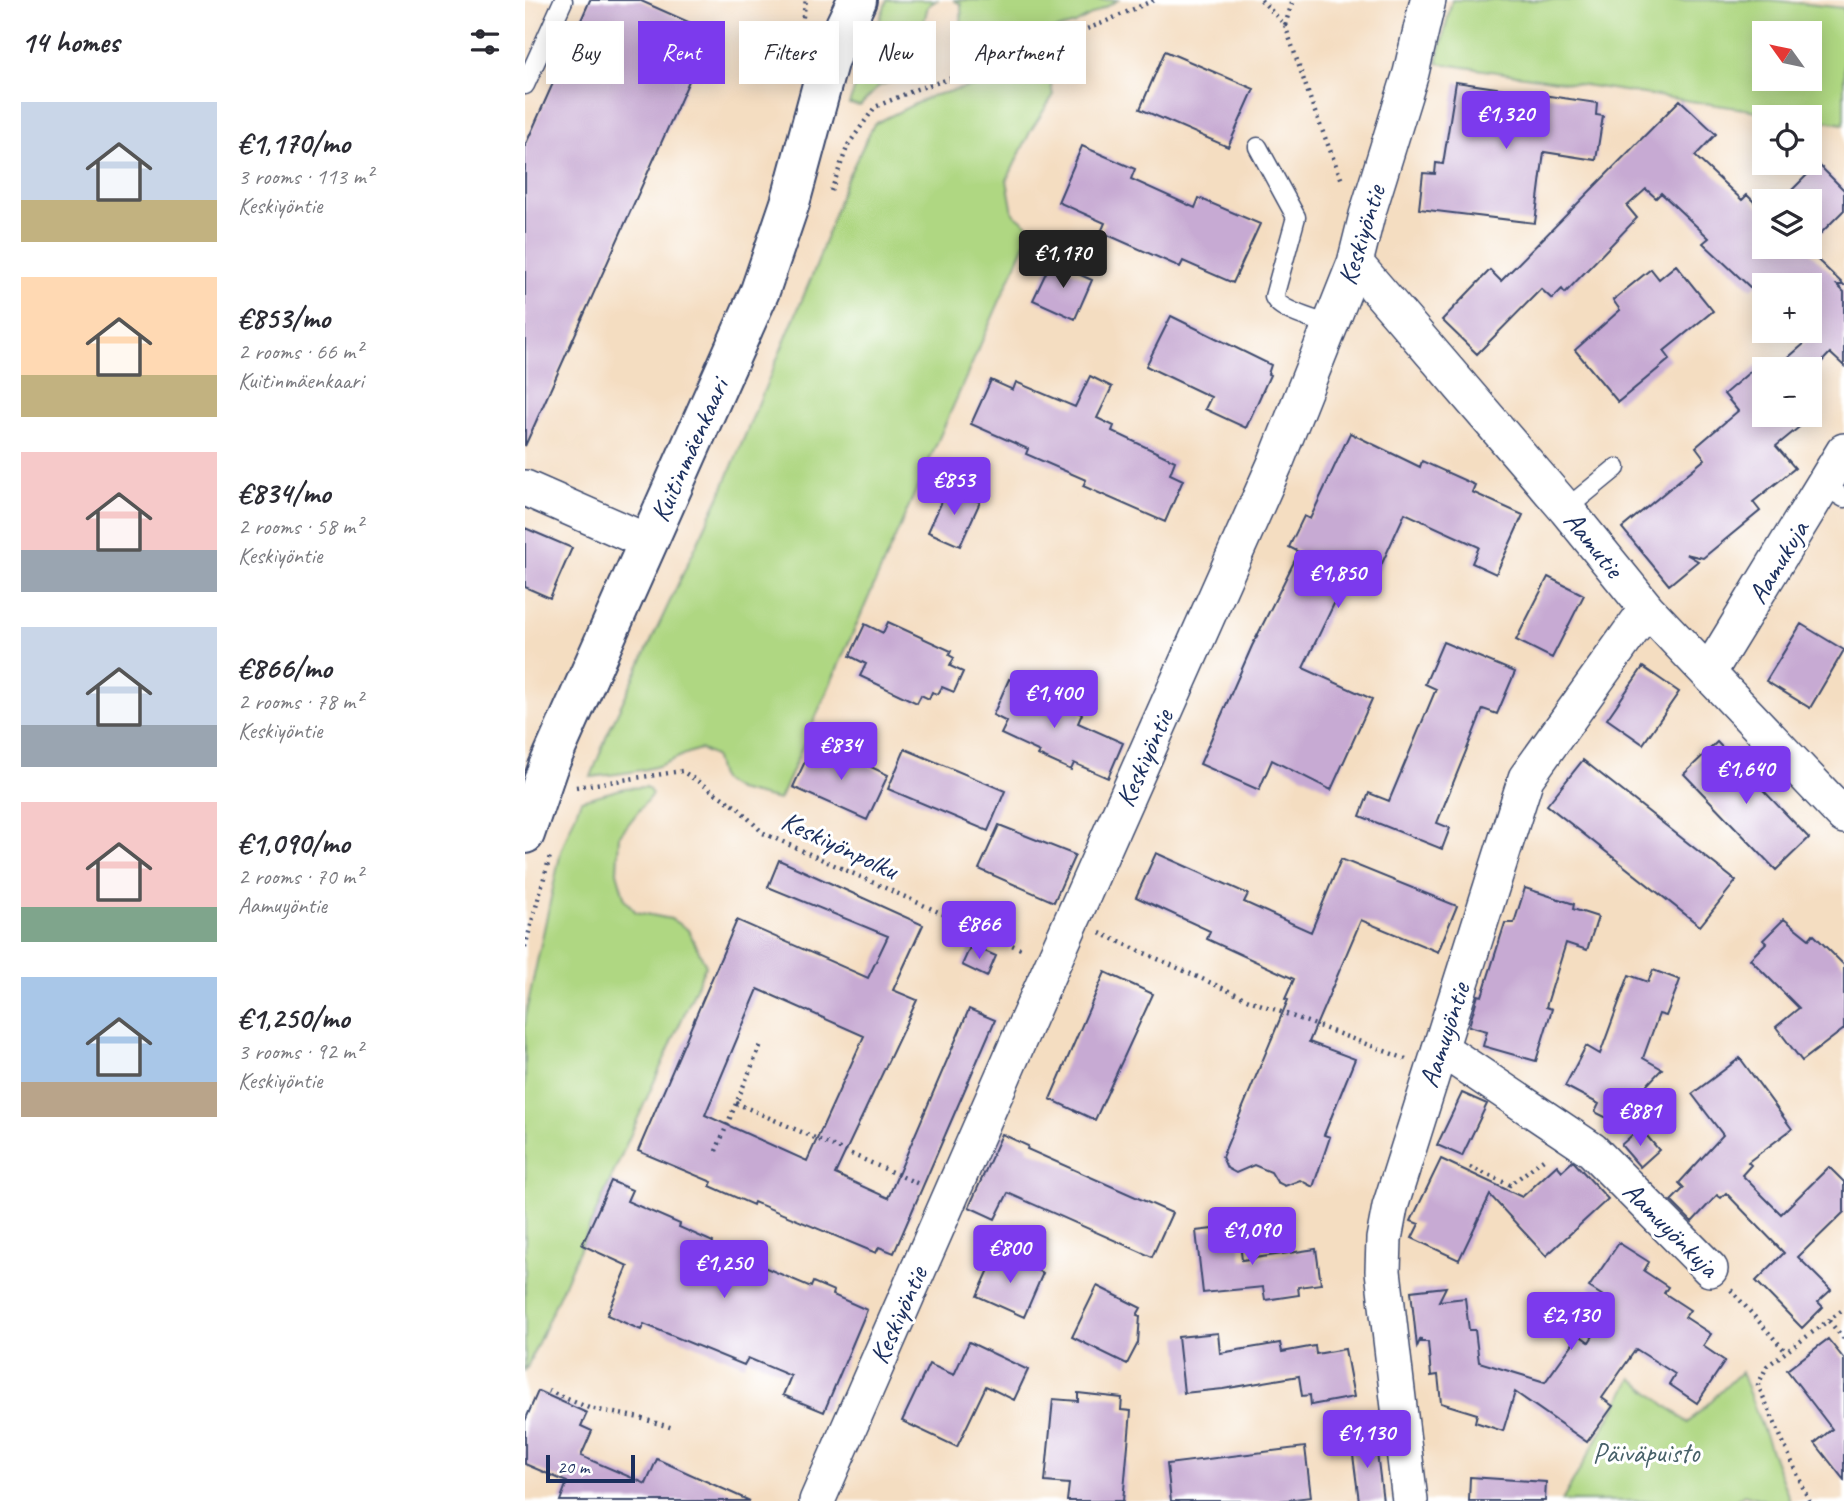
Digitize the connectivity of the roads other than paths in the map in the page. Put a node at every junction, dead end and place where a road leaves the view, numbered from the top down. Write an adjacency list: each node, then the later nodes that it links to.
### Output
1 (834, 0): 5 (street, Kuitinmäenkaari)
2 (857, 0): 6 (street, Kuitinmäenkaari)
3 (1429, 0): 10 (street, Keskiyöntie)
4 (563, 1): 8 (lane)
5 (832, 21)
6 (839, 38)
7 (822, 84): 17 (street, Kuitinmäenkaari)
8 (525, 85)
9 (1258, 148): 11 (lane)
10 (1355, 263): 11 (street, Keskiyöntie); 16 (street, Aamutie)
11 (1330, 326): 24 (street, Keskiyöntie)
12 (1844, 451): 15 (street, Aamukuja)
13 (1616, 468): 16 (lane)
14 (525, 488): 17 (street)
15 (1834, 492): 19 (street, Aamukuja)
16 (1566, 509): 18 (street, Aamutie)
17 (648, 542): 21 (street, Kuitinmäenkaari)
18 (1647, 609): 19 (street, Aamutie); 22 (street, Aamuyöntie)
19 (1709, 672): 20 (street, Aamutie)
20 (1844, 816)
21 (538, 842)
22 (1437, 1058): 23 (street, Aamuyönkuja); 25 (street, Aamuyöntie)
23 (1710, 1269)
24 (817, 1501)
25 (1410, 1501)

